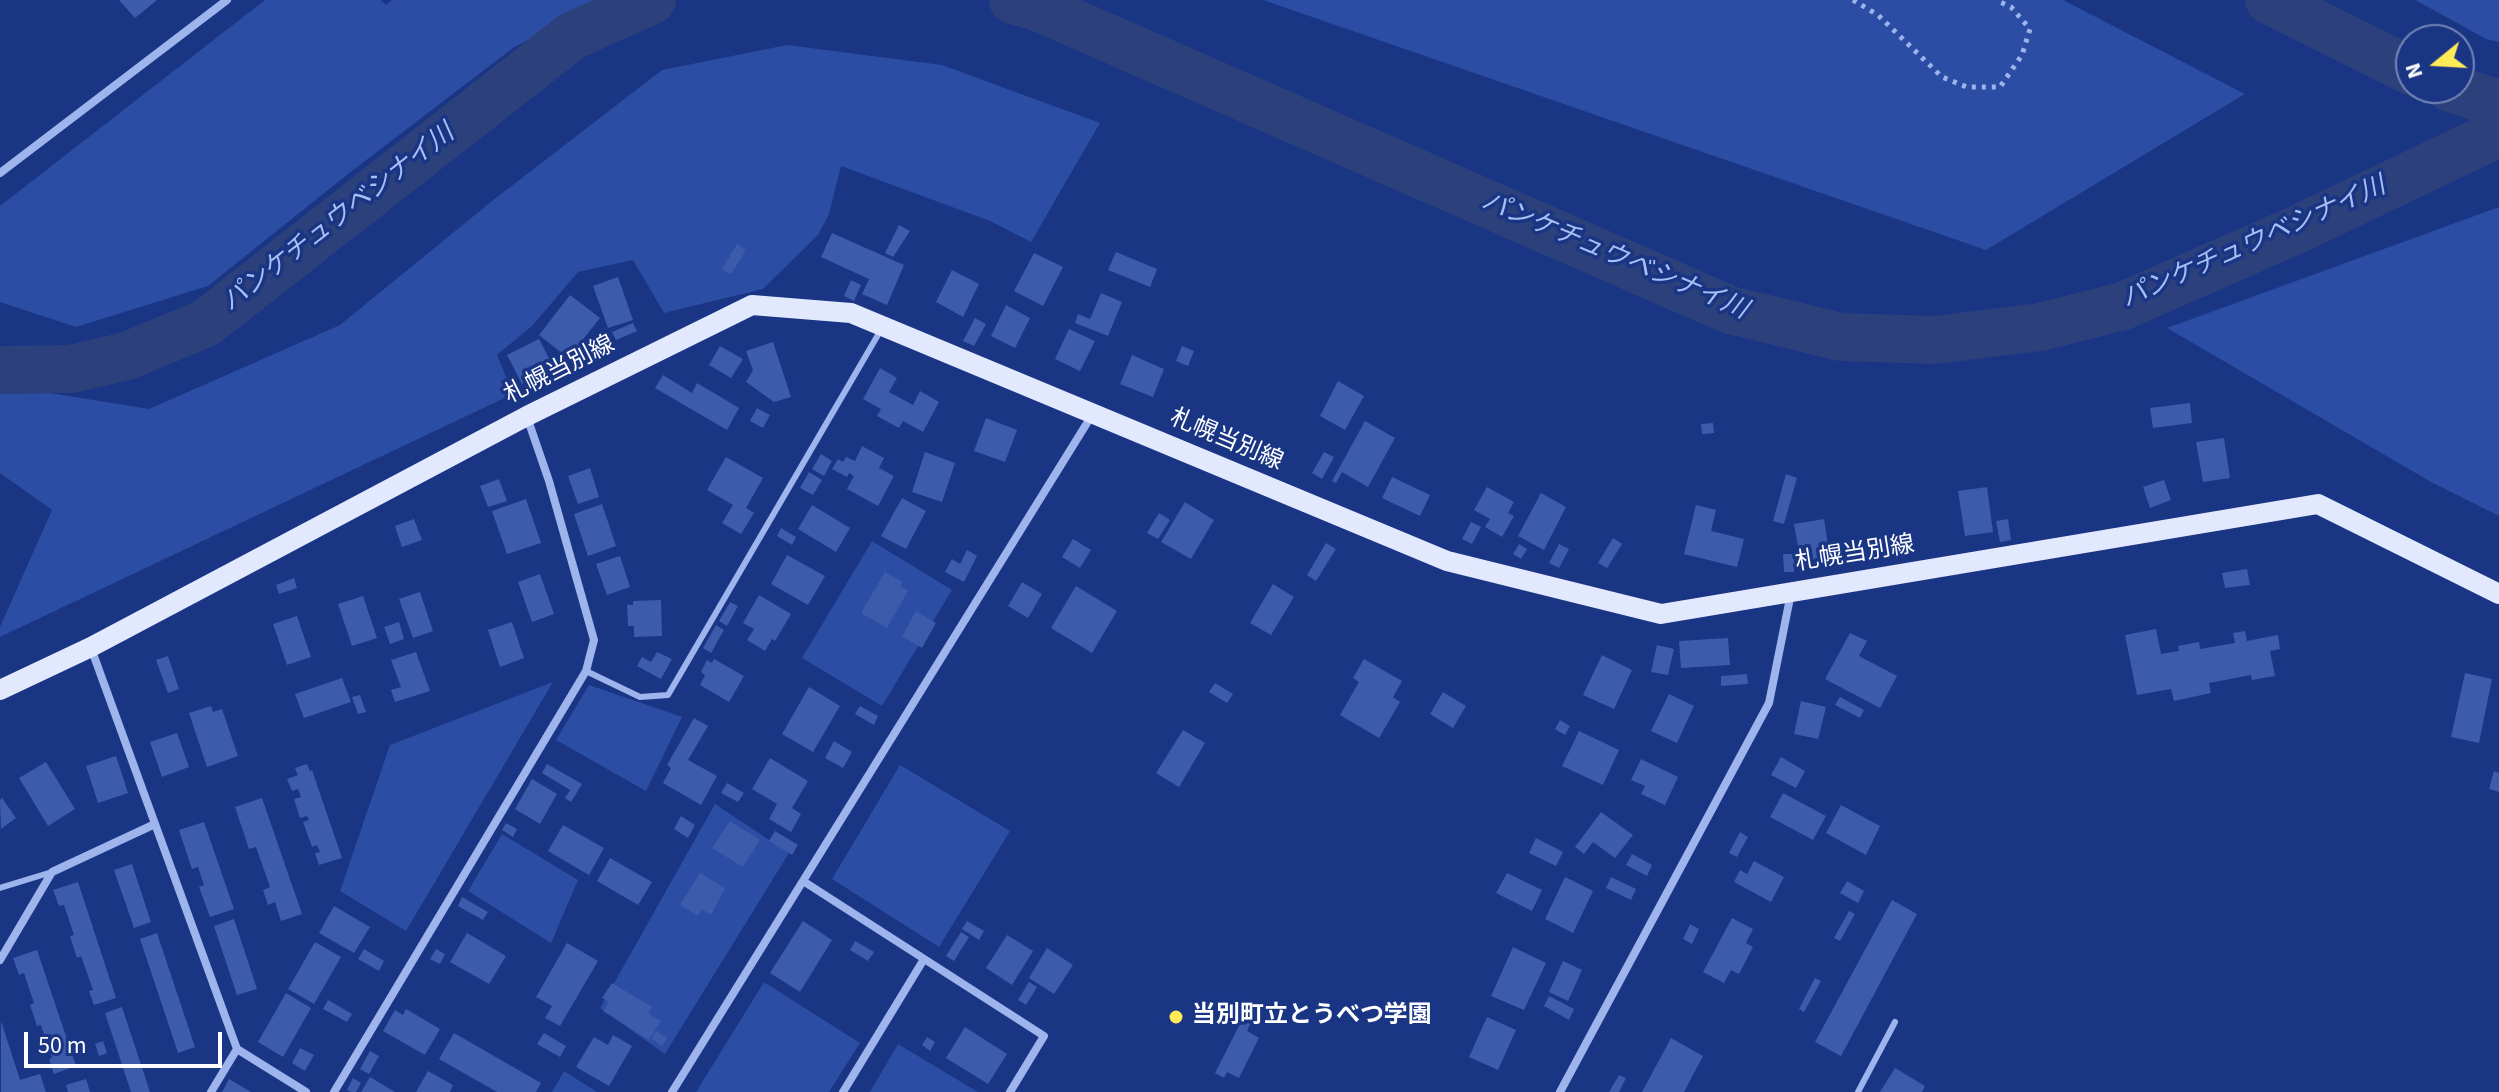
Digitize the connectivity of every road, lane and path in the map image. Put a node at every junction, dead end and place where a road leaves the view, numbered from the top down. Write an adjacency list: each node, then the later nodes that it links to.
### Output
1 (227, 0): 4 (street)
2 (1853, 0): 3 (path)
3 (1996, 0)
4 (0, 173)
5 (883, 327): 6 (main road, 札幌当別線); 7 (main road, 札幌当別線); 11 (lane)
6 (1093, 414): 8 (main road, 札幌当別線); 15 (street)
7 (527, 416): 10 (main road, 札幌当別線); 11 (street)
8 (1792, 592): 9 (main road, 札幌当別線); 27 (street)
9 (2499, 594)
10 (91, 647): 12 (main road, 札幌当別線); 13 (street)
11 (586, 671): 23 (street)
12 (0, 690)
13 (155, 824): 14 (street); 20 (street)
14 (52, 872): 16 (lane); 18 (street)
15 (803, 881): 17 (street); 24 (street)
16 (0, 888)
17 (924, 959): 25 (street); 26 (street)
18 (0, 960)
19 (1895, 1022): 28 (lane)
20 (237, 1049): 21 (street); 22 (street)
21 (211, 1092)
22 (306, 1092)
23 (334, 1092)
24 (672, 1092)
25 (843, 1092)
26 (1010, 1092)
27 (1560, 1092)
28 (1858, 1092)

